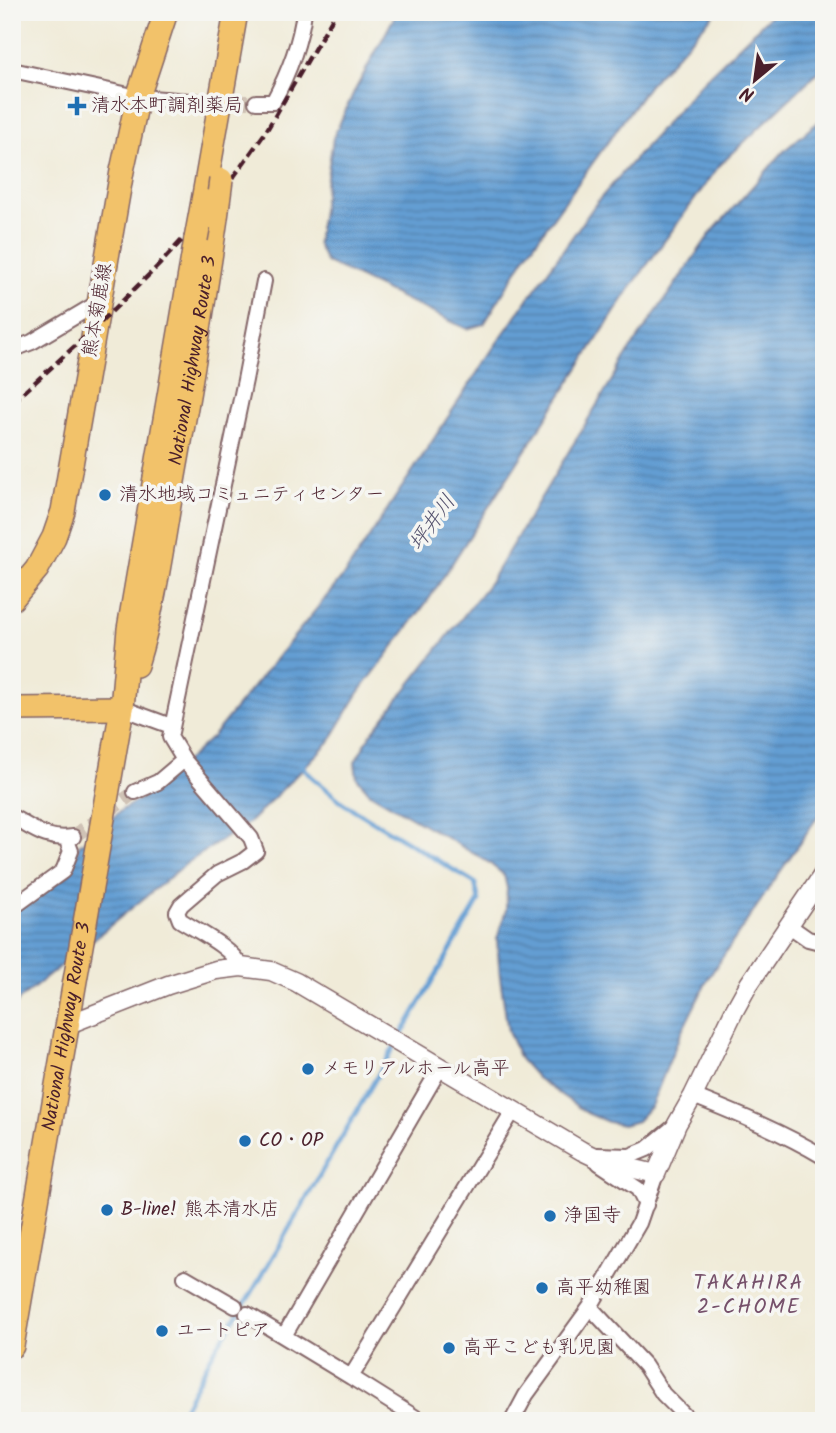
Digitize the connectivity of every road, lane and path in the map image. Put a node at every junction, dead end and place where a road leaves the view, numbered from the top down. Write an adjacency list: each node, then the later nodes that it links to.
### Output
1 (166, 12): 6 (main road, 熊本菊鹿線)
2 (236, 12): 9 (main road, National Highway Route 3)
3 (252, 12): 9 (main road, National Highway Route 3, bridge)
4 (304, 12): 8 (street)
5 (12, 70): 6 (street)
6 (138, 97): 7 (street); 11 (main road, 熊本菊鹿線)
7 (202, 102)
8 (256, 102)
9 (209, 209): 14 (main road, National Highway Route 3, bridge); 14 (main road, National Highway Route 3)
10 (264, 281): 16 (street)
11 (101, 301): 12 (street); 13 (main road, 熊本菊鹿線)
12 (12, 350)
13 (12, 599)
14 (122, 708): 15 (main road); 16 (street); 25 (main road, National Highway Route 3)
15 (12, 709)
16 (171, 726): 17 (street)
17 (188, 764): 18 (street); 24 (street)
18 (135, 792)
19 (12, 817): 21 (street)
20 (824, 873): 22 (street)
21 (12, 908)
22 (788, 925): 23 (street); 27 (street)
23 (824, 943)
24 (241, 967): 25 (street); 26 (street)
25 (69, 1024): 37 (main road, National Highway Route 3)
26 (440, 1068): 28 (street); 36 (street)
27 (693, 1096): 29 (street); 31 (street)
28 (513, 1111): 30 (street); 38 (street)
29 (677, 1124): 30 (street); 32 (street)
30 (582, 1151): 32 (street); 33 (street)
31 (824, 1157)
32 (656, 1174): 33 (street)
33 (646, 1205): 35 (street)
34 (185, 1277): 36 (street)
35 (590, 1307): 40 (street); 41 (street)
36 (284, 1336): 38 (street)
37 (12, 1346)
38 (351, 1377): 39 (street)
39 (421, 1421)
40 (512, 1421)
41 (690, 1421)

